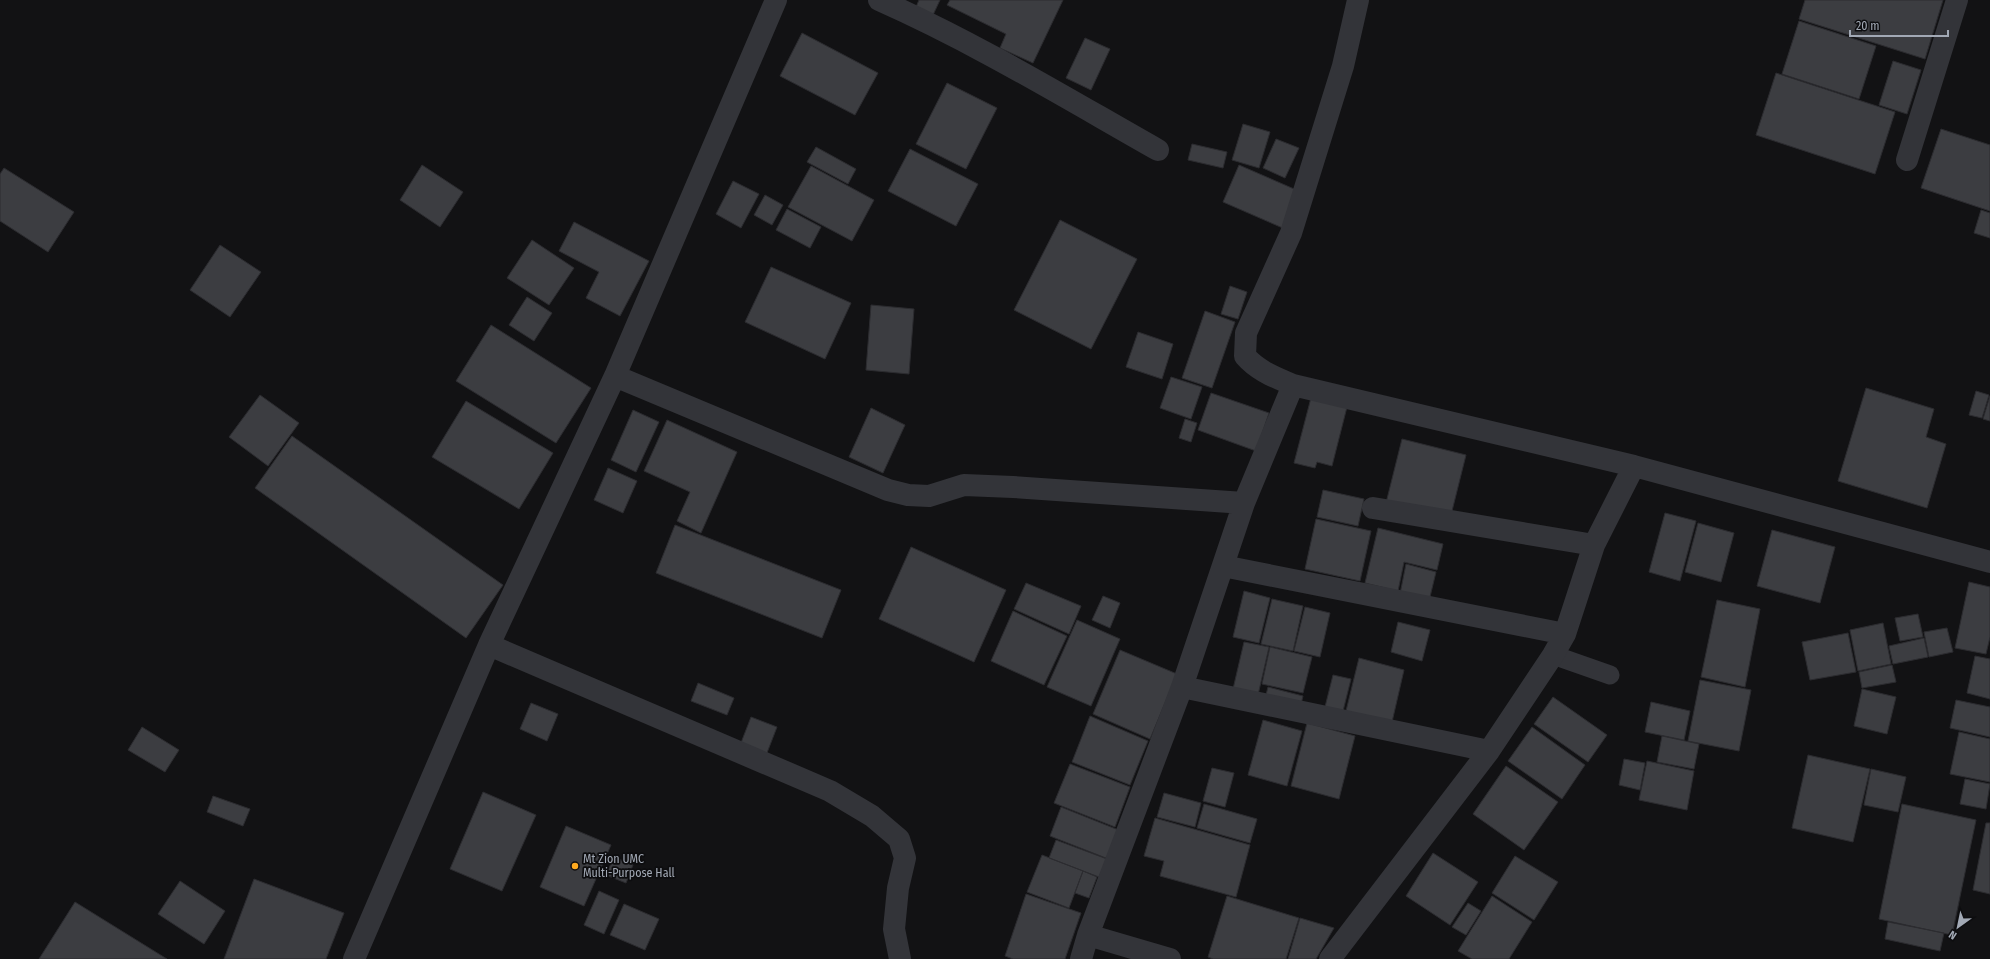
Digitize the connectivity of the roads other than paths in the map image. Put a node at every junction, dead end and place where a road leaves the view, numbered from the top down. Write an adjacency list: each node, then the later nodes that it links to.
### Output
1 (776, 0): 7 (street)
2 (880, 0): 5 (street)
3 (1358, 0): 8 (street)
4 (1957, 0): 6 (street)
5 (1158, 150)
6 (1907, 160)
7 (615, 376): 10 (street); 16 (street)
8 (1293, 385): 9 (street); 10 (street)
9 (1634, 466): 12 (street); 13 (street)
10 (1244, 503): 14 (street)
11 (1373, 508): 12 (street)
12 (1594, 545): 15 (street)
13 (1990, 562)
14 (1223, 566): 15 (street); 19 (street)
15 (1565, 634): 17 (street)
16 (489, 644): 22 (street); 23 (street)
17 (1553, 655): 18 (lane); 20 (street)
18 (1610, 675)
19 (1182, 687): 20 (street); 21 (street)
20 (1489, 751): 26 (street)
21 (1088, 935): 24 (street); 25 (street)
22 (354, 959)
23 (900, 959)
24 (1081, 959)
25 (1170, 959)
26 (1330, 959)

